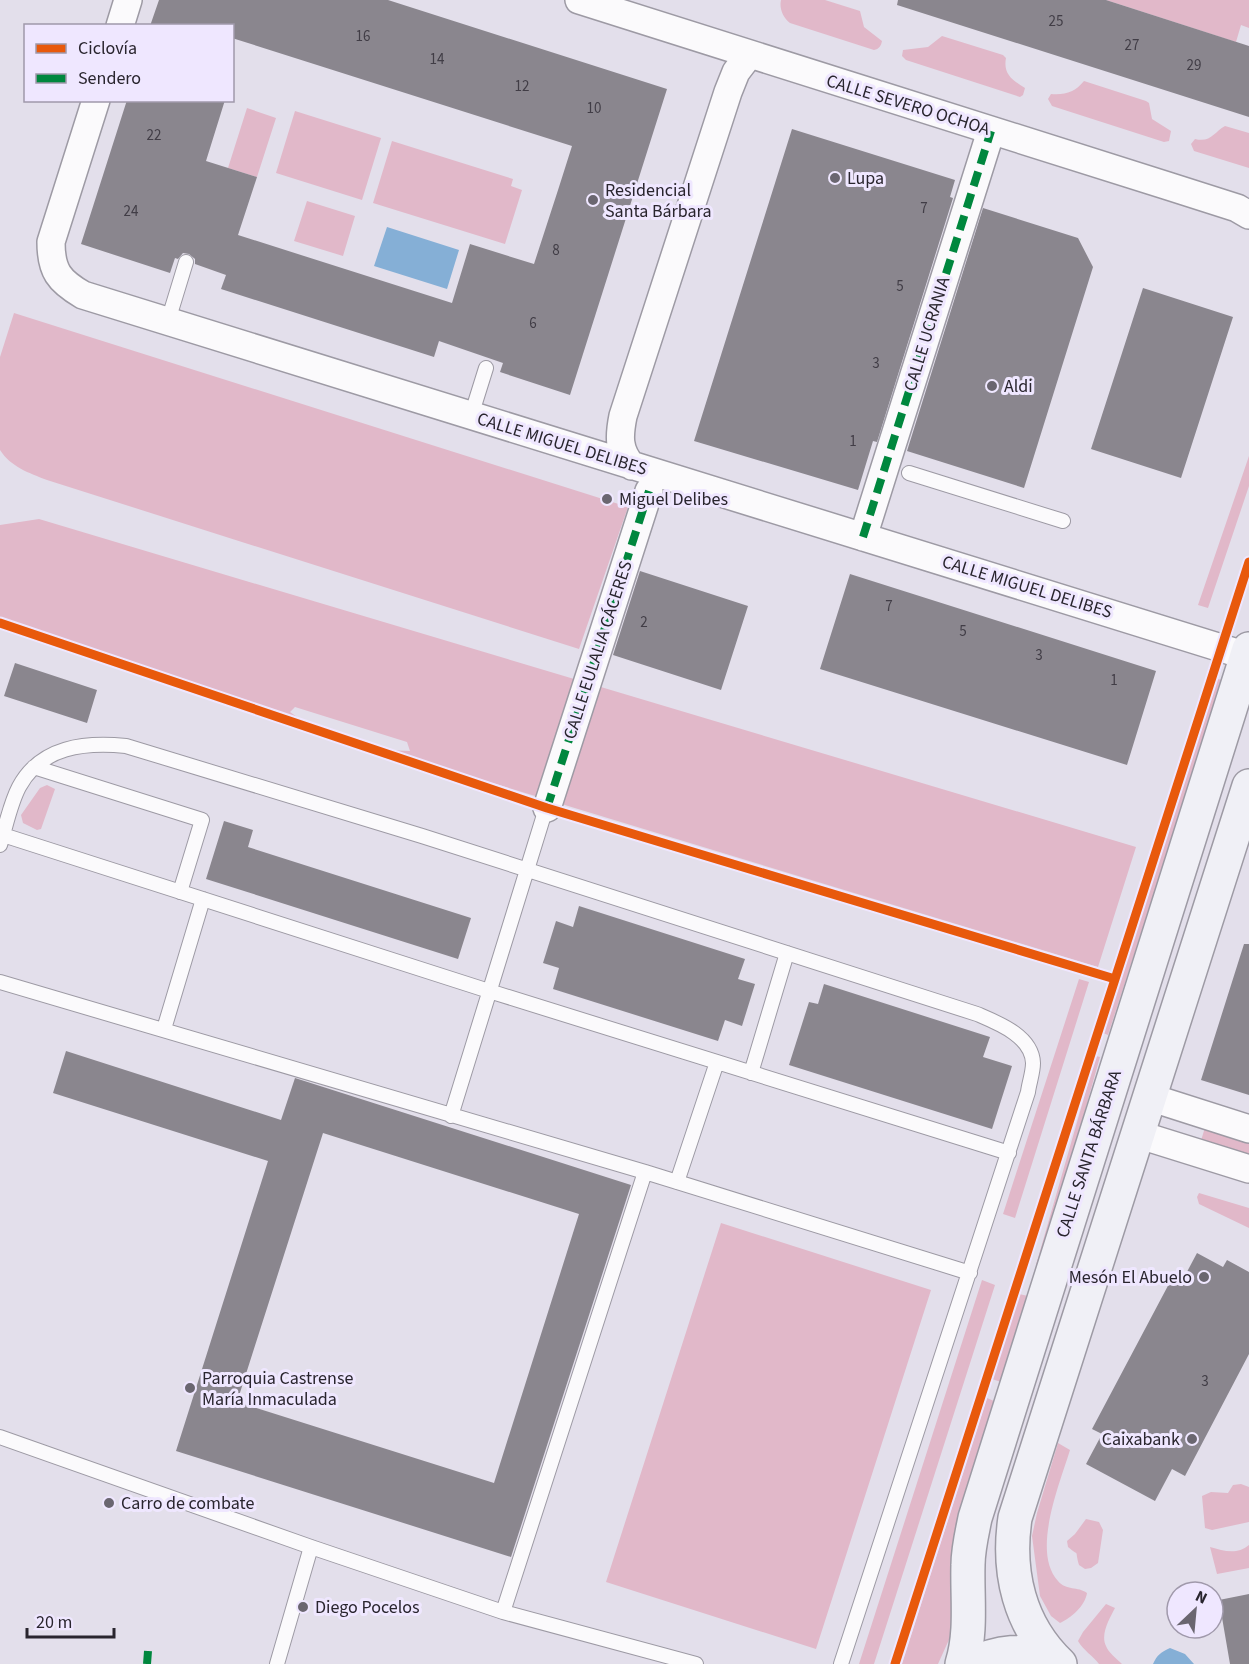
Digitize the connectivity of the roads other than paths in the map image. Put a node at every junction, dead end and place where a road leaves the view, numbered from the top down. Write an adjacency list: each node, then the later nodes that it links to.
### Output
1 (128, 0): 3 (street)
2 (579, 0): 4 (street, CALLE SEVERO OCHOA)
3 (121, 24)
4 (749, 55): 6 (street, CALLE SEVERO OCHOA); 12 (street)
5 (95, 102): 9 (street, CALLE MIGUEL DELIBES)
6 (991, 131): 7 (street, CALLE SEVERO OCHOA); 18 (street, CALLE UCRANIA)
7 (1245, 210)
8 (186, 262): 9 (lane)
9 (168, 321): 11 (street, CALLE MIGUEL DELIBES)
10 (486, 368): 11 (lane)
11 (471, 416): 13 (street, CALLE MIGUEL DELIBES)
12 (623, 416): 13 (street); 14 (street)
13 (578, 449): 14 (street, CALLE MIGUEL DELIBES)
14 (632, 466): 18 (street, CALLE MIGUEL DELIBES)
15 (909, 473): 17 (lane)
16 (649, 491): 22 (street, CALLE EULALIA CÁCERES)
17 (1063, 521)
18 (863, 537): 19 (street, CALLE MIGUEL DELIBES)
19 (1248, 653): 49 (main road, CALLE SANTA BÁRBARA)
20 (34, 767): 23 (lane); 24 (lane); 25 (lane)
21 (1249, 786): 33 (main road)
22 (545, 813): 24 (lane)
23 (2, 840): 25 (lane)
24 (526, 871): 27 (lane); 29 (lane)
25 (180, 892): 26 (lane)
26 (203, 899): 29 (lane); 30 (lane)
27 (787, 953): 32 (lane); 37 (lane)
28 (0, 982): 30 (lane)
29 (489, 991): 31 (lane); 34 (lane)
30 (164, 1029): 34 (lane)
31 (717, 1062): 32 (lane); 40 (lane)
32 (751, 1072): 37 (lane)
33 (1149, 1097): 35 (street); 36 (main road)
34 (451, 1116): 39 (lane)
35 (1249, 1129)
36 (1137, 1134): 38 (street); 45 (main road)
37 (1009, 1153): 41 (lane)
38 (1249, 1169)
39 (645, 1172): 40 (lane); 44 (lane)
40 (677, 1182): 41 (lane)
41 (970, 1273): 48 (lane)
42 (0, 1437): 43 (lane)
43 (310, 1547): 44 (lane); 46 (lane)
44 (503, 1612): 47 (lane)
45 (1056, 1660): 50 (main road)
46 (278, 1664)
47 (696, 1664)
48 (841, 1664)
49 (962, 1664)
50 (974, 1664)

